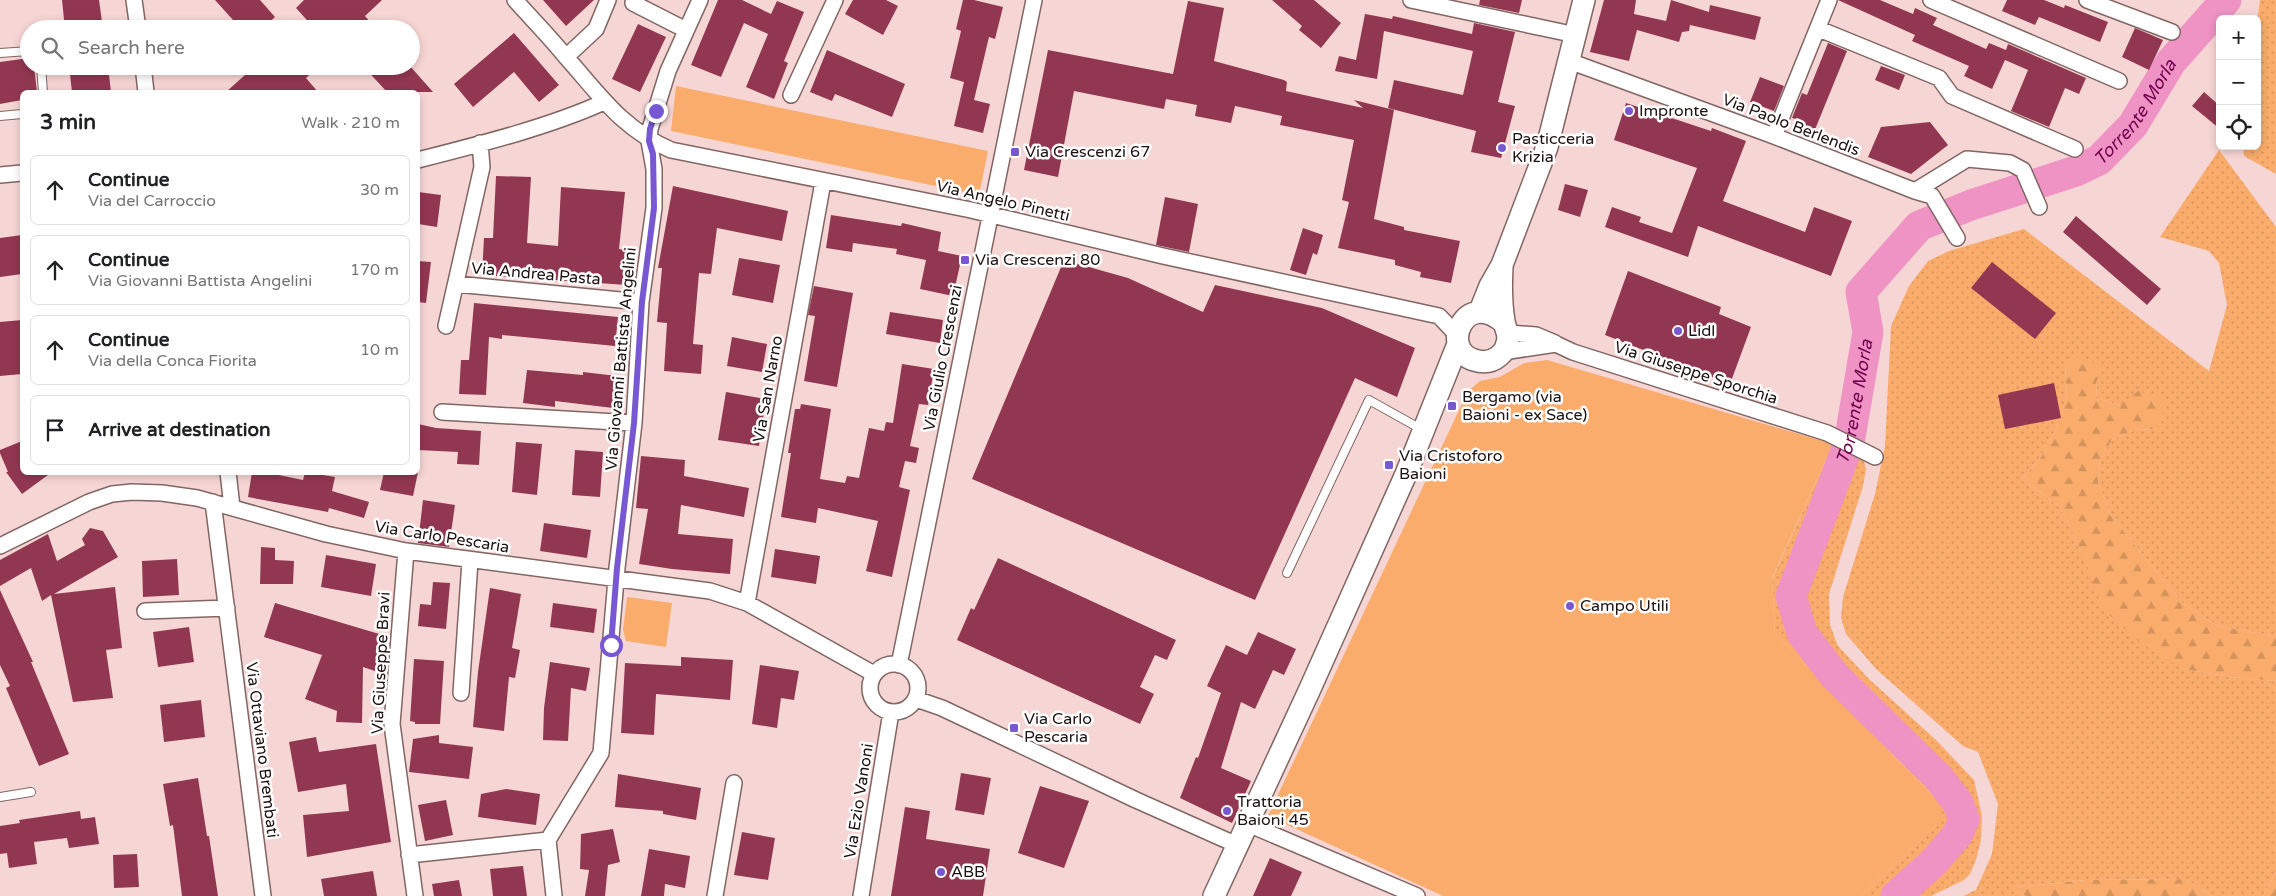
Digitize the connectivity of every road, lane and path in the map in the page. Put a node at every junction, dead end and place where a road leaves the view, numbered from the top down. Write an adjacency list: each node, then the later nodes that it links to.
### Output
1 (134, 0): 13 (street)
2 (515, 0): 20 (street, Via Angelo Pinetti)
3 (608, 0): 20 (street)
4 (700, 0): 14 (street)
5 (835, 0): 27 (street)
6 (1034, 0): 41 (street, Via Giulio Crescenzi)
7 (1411, 0): 17 (street)
8 (1584, 0): 17 (street)
9 (1830, 0): 15 (street)
10 (1931, 0): 24 (street)
11 (2087, 0): 16 (street)
12 (633, 3): 14 (street)
13 (137, 20)
14 (686, 30): 32 (street)
15 (1819, 30): 31 (street); 34 (street)
16 (2172, 32)
17 (1576, 35): 21 (street)
18 (20, 52): 19 (lane)
19 (0, 54)
20 (566, 57): 28 (street, Via Angelo Pinetti)
21 (1569, 61): 31 (street, Via Paolo Berlendis); 43 (street)
22 (42, 75): 25 (lane)
23 (144, 75): 26 (street)
24 (2119, 81)
25 (43, 90)
26 (146, 90)
27 (791, 95)
28 (604, 102): 32 (street, Via Angelo Pinetti); 33 (street)
29 (20, 114): 30 (lane)
30 (0, 116)
31 (1774, 136): 39 (street, Via Paolo Berlendis)
32 (649, 141): 38 (street, Via Angelo Pinetti); 45 (street, Via Giovanni Battista Angelini)
33 (480, 143): 35 (street); 44 (street, Via Andrea Pasta)
34 (2074, 149)
35 (420, 159)
36 (20, 173): 37 (street)
37 (0, 175)
38 (823, 182): 41 (street, Via Angelo Pinetti); 63 (street, Via San Narno)
39 (1915, 191): 40 (street); 42 (street, Via Paolo Berlendis)
40 (2037, 203)
41 (989, 215): 49 (street, Via Angelo Pinetti); 66 (street, Via Giulio Crescenzi)
42 (1953, 234)
43 (1502, 265): 46 (street); 48 (street)
44 (456, 284): 45 (street, Via Andrea Pasta); 47 (street, Via Andrea Pasta)
45 (642, 302): 52 (street, Via Giovanni Battista Angelini)
46 (1480, 311): 48 (street); 49 (street)
47 (446, 326)
48 (1505, 336): 50 (street); 54 (street, Via Giuseppe Sporchia)
49 (1458, 340): 50 (street); 53 (street)
50 (1481, 362): 53 (street)
51 (442, 412): 52 (street)
52 (634, 423): 62 (street, Via Giovanni Battista Angelini)
53 (1420, 437): 61 (lane); 74 (street)
54 (1870, 455)
55 (228, 475): 57 (street)
56 (213, 502): 57 (street, Via Carlo Pescaria); 58 (street, Via Carlo Pescaria); 64 (street, Via Ottaviano Brembati)
57 (232, 507): 59 (street, Via Carlo Pescaria)
58 (0, 546)
59 (406, 551): 60 (street, Via Carlo Pescaria); 77 (street, Via Giuseppe Bravi)
60 (470, 561): 62 (street, Via Carlo Pescaria); 68 (street)
61 (1287, 572)
62 (617, 580): 63 (street, Via Carlo Pescaria); 75 (street, Via Giovanni Battista Angelini)
63 (747, 603): 67 (street, Via Carlo Pescaria)
64 (227, 608): 65 (street); 78 (street, Via Ottaviano Brembati)
65 (145, 611)
66 (900, 665): 67 (street); 69 (street)
67 (874, 674): 70 (street)
68 (461, 693)
69 (916, 699): 70 (street); 76 (street)
70 (892, 712): 82 (street, Via Ezio Vanoni)
71 (734, 783): 81 (street)
72 (31, 792): 73 (lane)
73 (0, 797)
74 (1248, 824): 76 (street); 84 (street)
75 (548, 840): 77 (street); 80 (street)
76 (1237, 845): 83 (street)
77 (409, 855): 79 (street, Via Giuseppe Bravi)
78 (263, 896)
79 (415, 896)
80 (554, 896)
81 (714, 896)
82 (861, 896)
83 (1214, 896)
84 (1417, 896)

